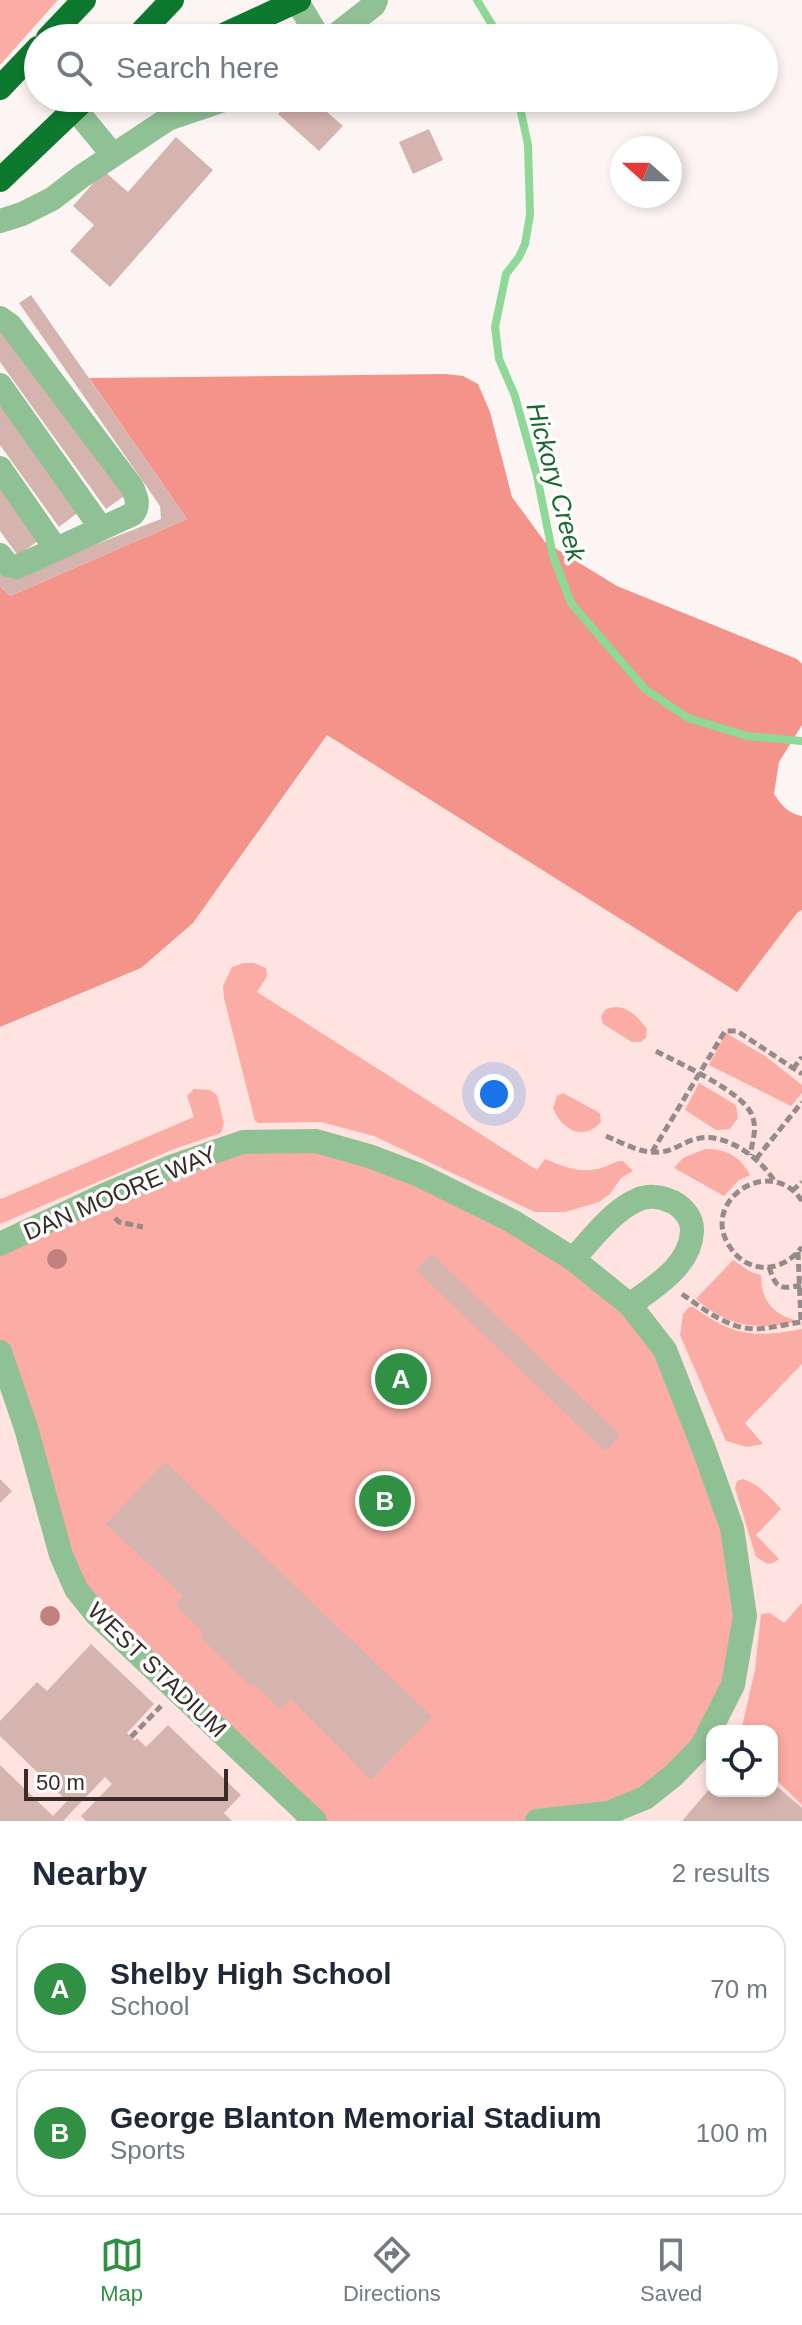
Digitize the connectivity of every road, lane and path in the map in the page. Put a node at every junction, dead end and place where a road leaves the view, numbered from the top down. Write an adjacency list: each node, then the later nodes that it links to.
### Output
1 (84, 0): 5 (highway)
2 (172, 0): 6 (highway)
3 (376, 0): 9 (lane)
4 (298, 1): 7 (highway); 8 (lane)
5 (61, 24)
6 (149, 24)
7 (253, 24)
8 (311, 24)
9 (350, 24)
10 (24, 63): 11 (highway)
11 (0, 88)
12 (73, 112): 16 (highway)
13 (89, 112): 15 (lane)
14 (174, 112): 15 (lane)
15 (113, 155): 17 (lane)
16 (0, 180)
17 (0, 221)
18 (0, 318): 21 (lane)
19 (0, 385): 21 (lane)
20 (0, 468): 22 (lane)
21 (101, 528): 22 (lane)
22 (56, 549): 23 (lane)
23 (0, 555)
24 (656, 1051): 27 (path)
25 (802, 1057): 26 (path)
26 (793, 1069): 27 (path); 28 (path)
27 (698, 1074): 31 (path); 32 (path)
28 (802, 1074)
29 (802, 1102): 32 (path)
30 (606, 1136): 31 (path)
31 (652, 1152): 32 (path)
32 (753, 1157): 33 (path)
33 (775, 1182): 35 (path); 40 (path)
34 (802, 1182): 35 (path)
35 (792, 1191): 36 (path)
36 (802, 1201)
37 (0, 1244): 39 (lane, DAN MOORE WAY)
38 (800, 1250): 40 (path); 42 (path)
39 (573, 1259): 41 (lane); 43 (lane, DAN MOORE WAY)
40 (769, 1267): 42 (path)
41 (662, 1280): 43 (lane); 44 (path)
42 (801, 1285): 44 (path)
43 (630, 1305): 49 (lane, DAN MOORE WAY)
44 (802, 1322)
45 (0, 1352): 46 (lane, WEST STADIUM)
46 (176, 1690): 47 (path); 48 (lane, WEST STADIUM)
47 (131, 1737)
48 (315, 1821)
49 (537, 1821)

